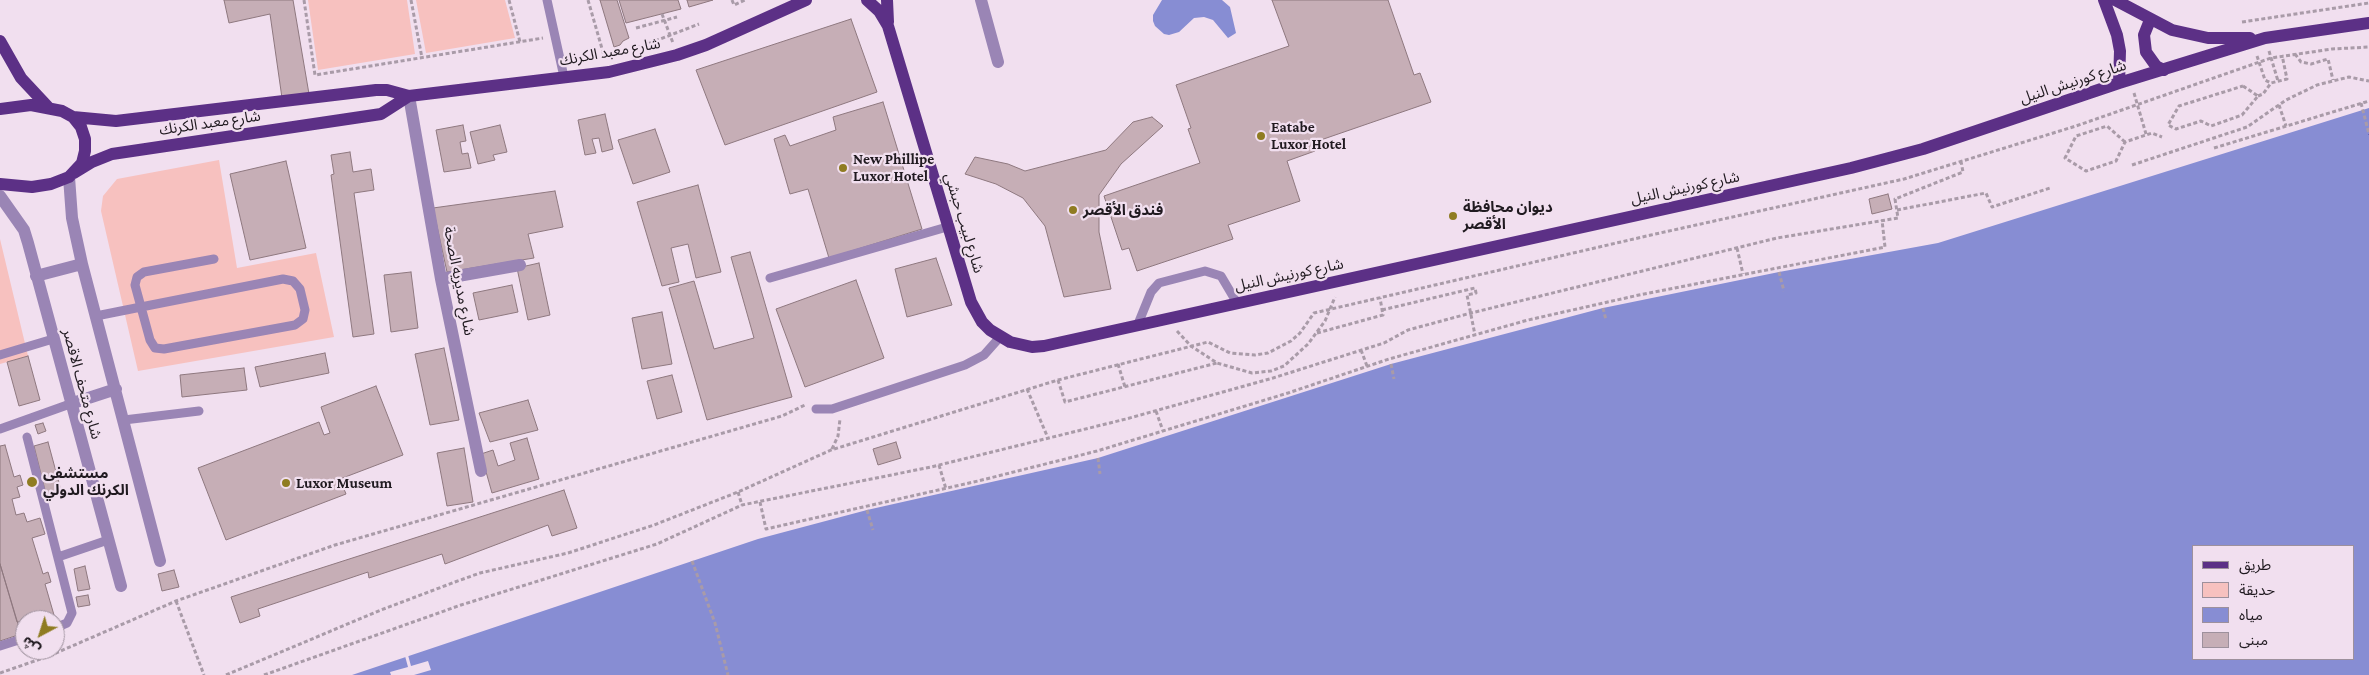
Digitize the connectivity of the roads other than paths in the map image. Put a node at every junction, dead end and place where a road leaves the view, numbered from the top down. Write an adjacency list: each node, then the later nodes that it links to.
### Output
1 (547, 0): 15 (lane)
2 (806, 0): 15 (main road, شارع معبد الكرنك)
3 (867, 0): 10 (main road, شارع لبيب حبشي)
4 (887, 0): 10 (main road)
5 (981, 0): 13 (street)
6 (2104, 0): 16 (main road)
7 (2115, 0): 8 (main road)
8 (2150, 20): 11 (main road); 14 (main road)
9 (2369, 23): 11 (main road, شارع كورنيش النيل)
10 (888, 26): 24 (main road, شارع لبيب حبشي)
11 (2265, 38): 14 (main road, شارع كورنيش النيل)
12 (0, 41): 18 (main road)
13 (998, 62)
14 (2164, 70): 16 (main road, شارع كورنيش النيل)
15 (564, 77): 17 (main road, شارع معبد الكرنك)
16 (2124, 82): 31 (main road, شارع كورنيش النيل)
17 (409, 96): 20 (main road, شارع معبد الكرنك); 21 (main road, شارع معبد الكرنك); 30 (street, شارع مديريه الصحة)
18 (49, 108): 19 (main road); 20 (main road, شارع معبد الكرنك)
19 (0, 109)
20 (73, 118): 21 (main road)
21 (72, 175): 22 (main road, شارع معبد الكرنك); 26 (street, شارع متحف الاقصر)
22 (0, 184)
23 (0, 196): 28 (street, شارع متحف الاقصر)
24 (947, 227): 29 (lane); 35 (main road, شارع لبيب حبشي)
25 (214, 259): 32 (lane)
26 (82, 264): 28 (street); 33 (street, شارع متحف الاقصر)
27 (520, 265): 30 (street)
28 (36, 276): 36 (street, شارع متحف الاقصر)
29 (770, 278)
30 (441, 279): 45 (street, شارع مديريه الصحة)
31 (1237, 303): 34 (main road, شارع كورنيش النيل); 34 (lane)
32 (141, 307): 32 (lane); 33 (lane)
33 (96, 316): 38 (street, شارع متحف الاقصر)
34 (1138, 324): 35 (main road, شارع كورنيش النيل)
35 (1000, 337): 40 (lane)
36 (53, 339): 37 (lane); 39 (street, شارع متحف الاقصر)
37 (0, 355)
38 (116, 388): 39 (street); 42 (street, شارع متحف الاقصر)
39 (70, 404): 43 (lane); 46 (street, شارع متحف الاقصر)
40 (816, 409)
41 (199, 411): 42 (lane)
42 (124, 420): 48 (street, شارع متحف الاقصر)
43 (0, 429)
44 (27, 437): 47 (lane)
45 (481, 471)
46 (108, 540): 47 (lane); 49 (street, شارع متحف الاقصر)
47 (58, 557): 50 (lane)
48 (160, 562)
49 (122, 586)
50 (65, 624)
51 (15, 641): 52 (lane)
52 (0, 646)

